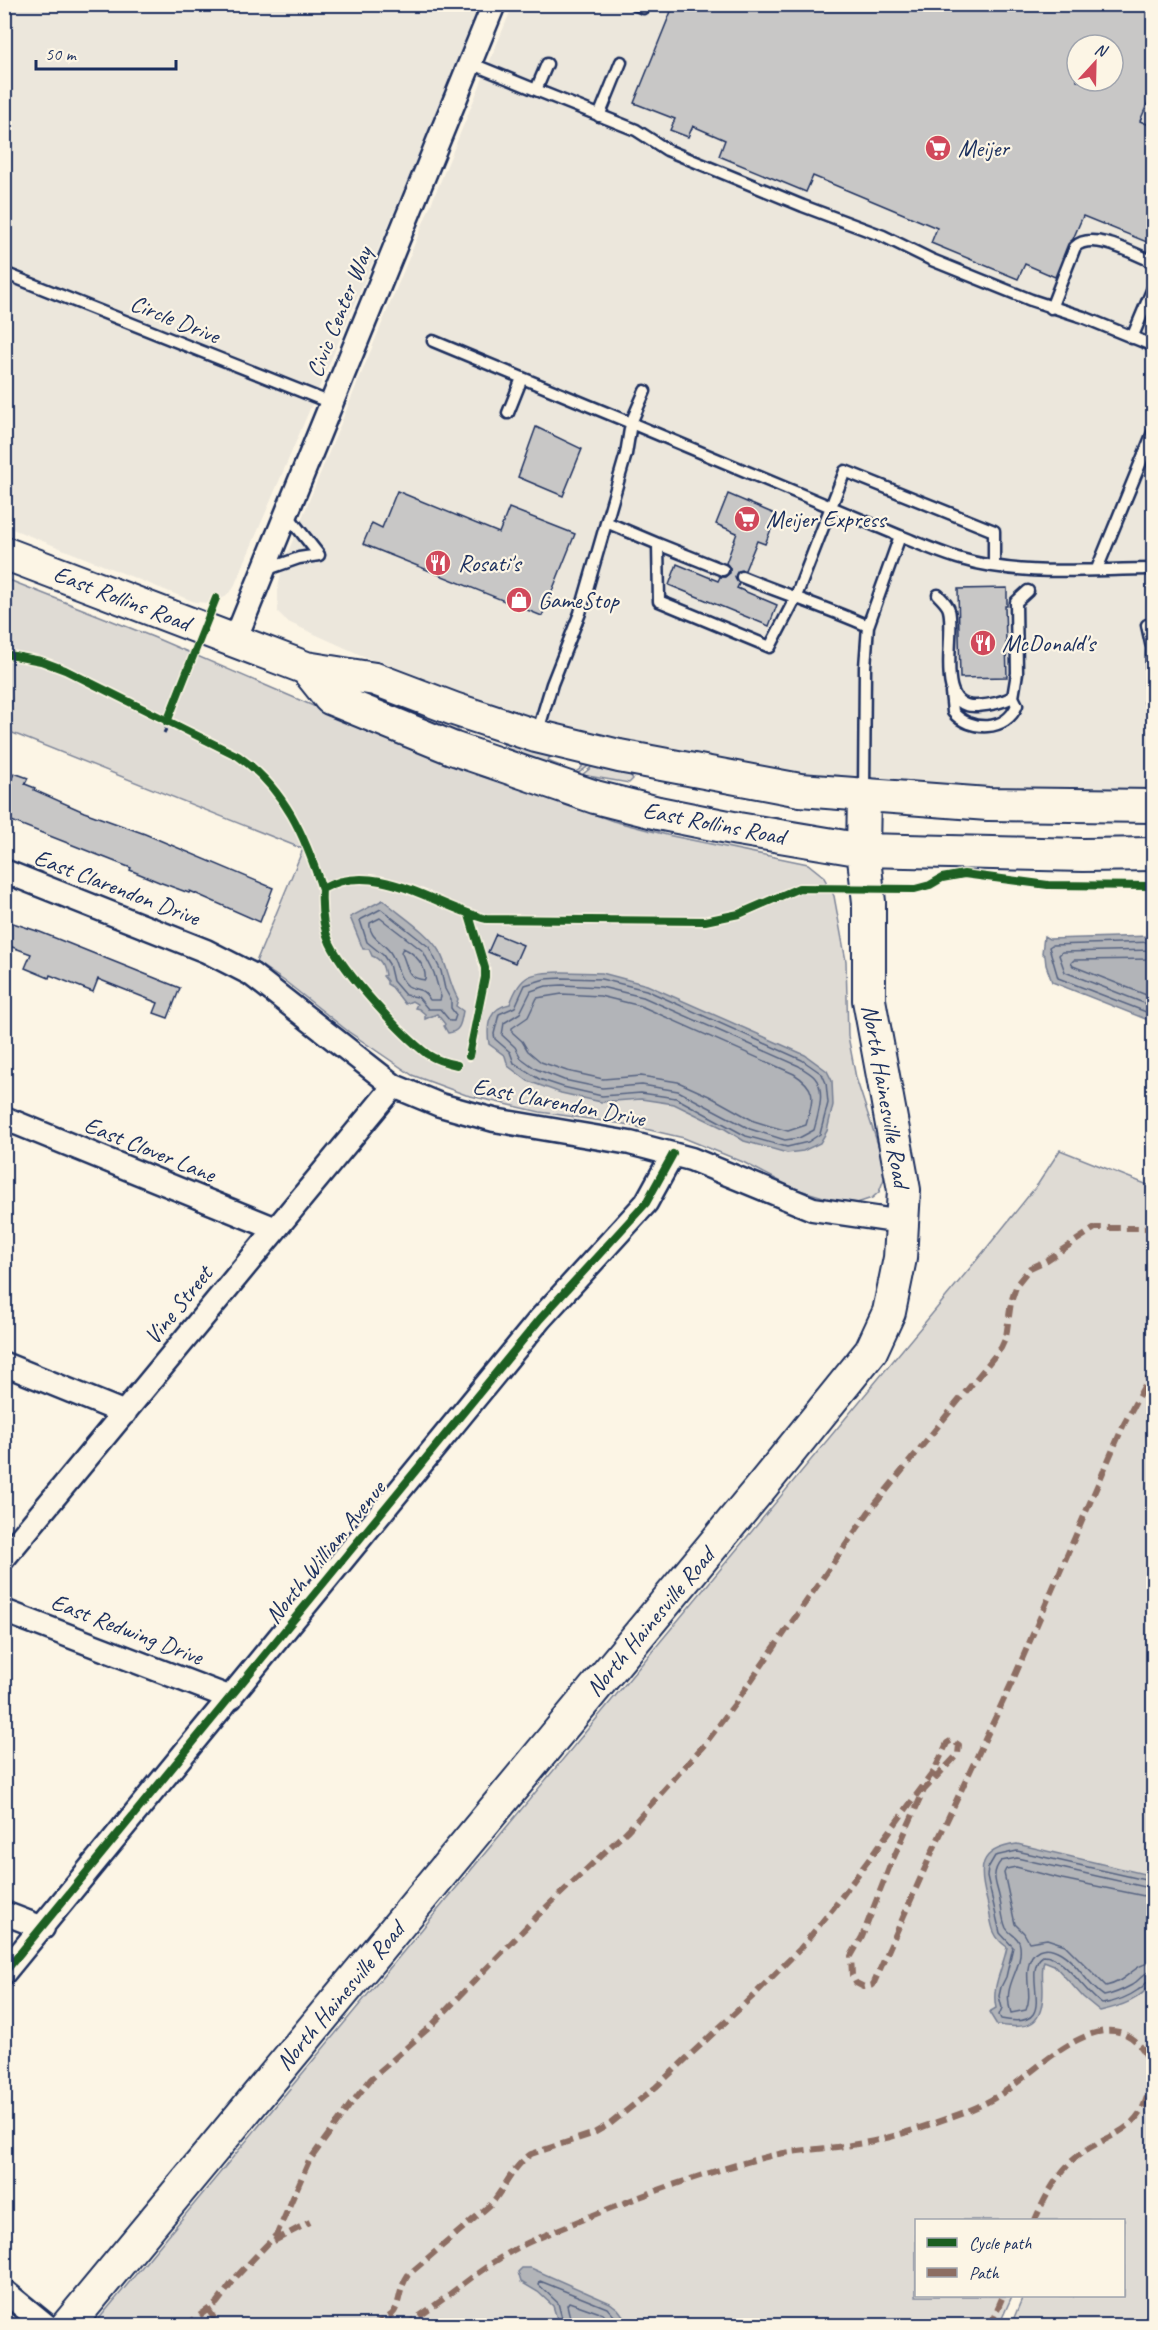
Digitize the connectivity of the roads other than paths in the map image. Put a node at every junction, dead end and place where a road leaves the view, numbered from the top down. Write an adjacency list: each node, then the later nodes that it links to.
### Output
1 (494, 4): 3 (street, Civic Center Way)
2 (621, 62): 6 (lane)
3 (470, 63): 5 (lane); 16 (street, Civic Center Way)
4 (547, 64): 5 (lane)
5 (536, 90): 6 (lane)
6 (599, 116): 10 (lane)
7 (1154, 262): 10 (lane)
8 (4, 273): 16 (lane, Circle Drive)
9 (1153, 288): 11 (lane)
10 (1051, 308): 11 (lane)
11 (1132, 338): 13 (lane)
12 (433, 341): 14 (lane)
13 (1154, 346)
14 (522, 378): 17 (lane); 18 (lane)
15 (645, 391): 18 (lane)
16 (331, 403): 21 (street, Civic Center Way)
17 (508, 413)
18 (631, 423): 20 (lane); 22 (lane)
19 (1154, 430): 28 (lane)
20 (832, 507): 23 (lane); 26 (lane); 34 (lane)
21 (286, 513): 30 (street, Civic Center Way); 30 (lane)
22 (606, 522): 24 (lane); 42 (lane)
23 (900, 536): 26 (lane); 36 (lane)
24 (658, 544): 29 (lane); 34 (lane)
25 (4, 553): 37 (main road, East Rollins Road)
26 (994, 565): 28 (lane)
27 (1154, 568): 28 (lane)
28 (1097, 569)
29 (723, 570)
30 (263, 571): 37 (street, Civic Center Way)
31 (742, 577): 34 (lane)
32 (1028, 591): 40 (lane)
33 (938, 595): 39 (lane)
34 (795, 599): 36 (lane)
35 (1147, 625): 41 (lane)
36 (868, 626): 43 (lane)
37 (236, 640): 38 (main road, East Rollins Road)
38 (306, 668): 42 (main road, East Rollins Road); 45 (main road, East Rollins Road)
39 (951, 692): 40 (lane); 40 (lane)
40 (1013, 697)
41 (1154, 704)
42 (536, 736): 43 (main road, East Rollins Road)
43 (864, 796): 44 (main road, East Rollins Road); 45 (main road, North Hainesville Road)
44 (1154, 807)
45 (863, 850): 46 (main road, East Rollins Road); 51 (main road, North Hainesville Road)
46 (1154, 854)
47 (4, 872): 48 (street, East Clarendon Drive)
48 (394, 1086): 50 (street, East Clarendon Drive); 52 (street, Vine Street)
49 (4, 1118): 52 (street, East Clover Lane)
50 (673, 1154): 51 (street, East Clarendon Drive); 57 (street, North William Avenue)
51 (902, 1222): 63 (main road, North Hainesville Road)
52 (276, 1229): 54 (street, Vine Street)
53 (4, 1364): 54 (street)
54 (125, 1413): 55 (street, Vine Street)
55 (4, 1558)
56 (4, 1611): 57 (street, East Redwing Drive)
57 (231, 1698): 59 (street, North William Avenue)
58 (4, 1912): 59 (street)
59 (43, 1928): 60 (street, North William Avenue)
60 (4, 1973)
61 (4, 2291): 62 (street)
62 (47, 2325)
63 (67, 2325)

